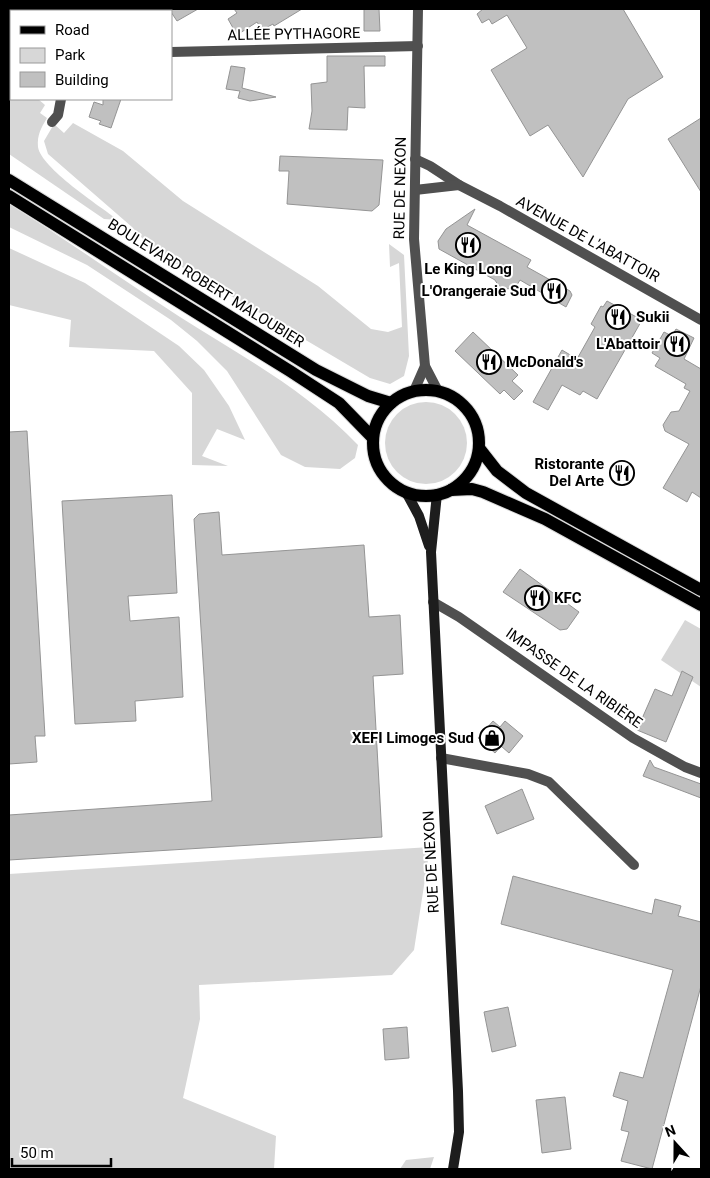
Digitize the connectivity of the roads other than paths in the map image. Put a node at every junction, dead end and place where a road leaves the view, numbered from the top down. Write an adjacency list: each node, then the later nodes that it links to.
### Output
1 (418, 9): 2 (street, RUE DE NEXON)
2 (418, 46): 3 (street, ALLÉE PYTHAGORE); 6 (street, RUE DE NEXON)
3 (172, 52)
4 (61, 100): 5 (street)
5 (52, 122)
6 (415, 159): 8 (street, AVENUE DE L'ABATTOIR); 9 (street, RUE DE NEXON)
7 (9, 180): 15 (main road, BOULEVARD ROBERT MALOUBIER)
8 (459, 185): 9 (street); 11 (street, AVENUE DE L'ABATTOIR)
9 (415, 190): 12 (street, RUE DE NEXON)
10 (9, 196): 16 (main road, BOULEVARD ROBERT MALOUBIER)
11 (701, 320)
12 (424, 366): 13 (street, RUE DE NEXON); 14 (street, RUE DE NEXON)
13 (414, 391): 14 (main road); 15 (main road)
14 (438, 391): 17 (main road)
15 (391, 403): 16 (main road)
16 (373, 438): 19 (main road)
17 (479, 448): 18 (main road); 22 (main road)
18 (451, 490): 20 (main road); 24 (main road)
19 (406, 492): 20 (main road); 21 (main road, RUE DE NEXON)
20 (437, 494): 21 (main road, RUE DE NEXON)
21 (431, 552): 23 (main road, RUE DE NEXON)
22 (701, 590)
23 (434, 602): 25 (main road, RUE DE NEXON); 26 (street, IMPASSE DE LA RIBIÈRE)
24 (701, 605)
25 (441, 758): 27 (street); 28 (main road, RUE DE NEXON)
26 (701, 773)
27 (634, 865)
28 (453, 1169)

